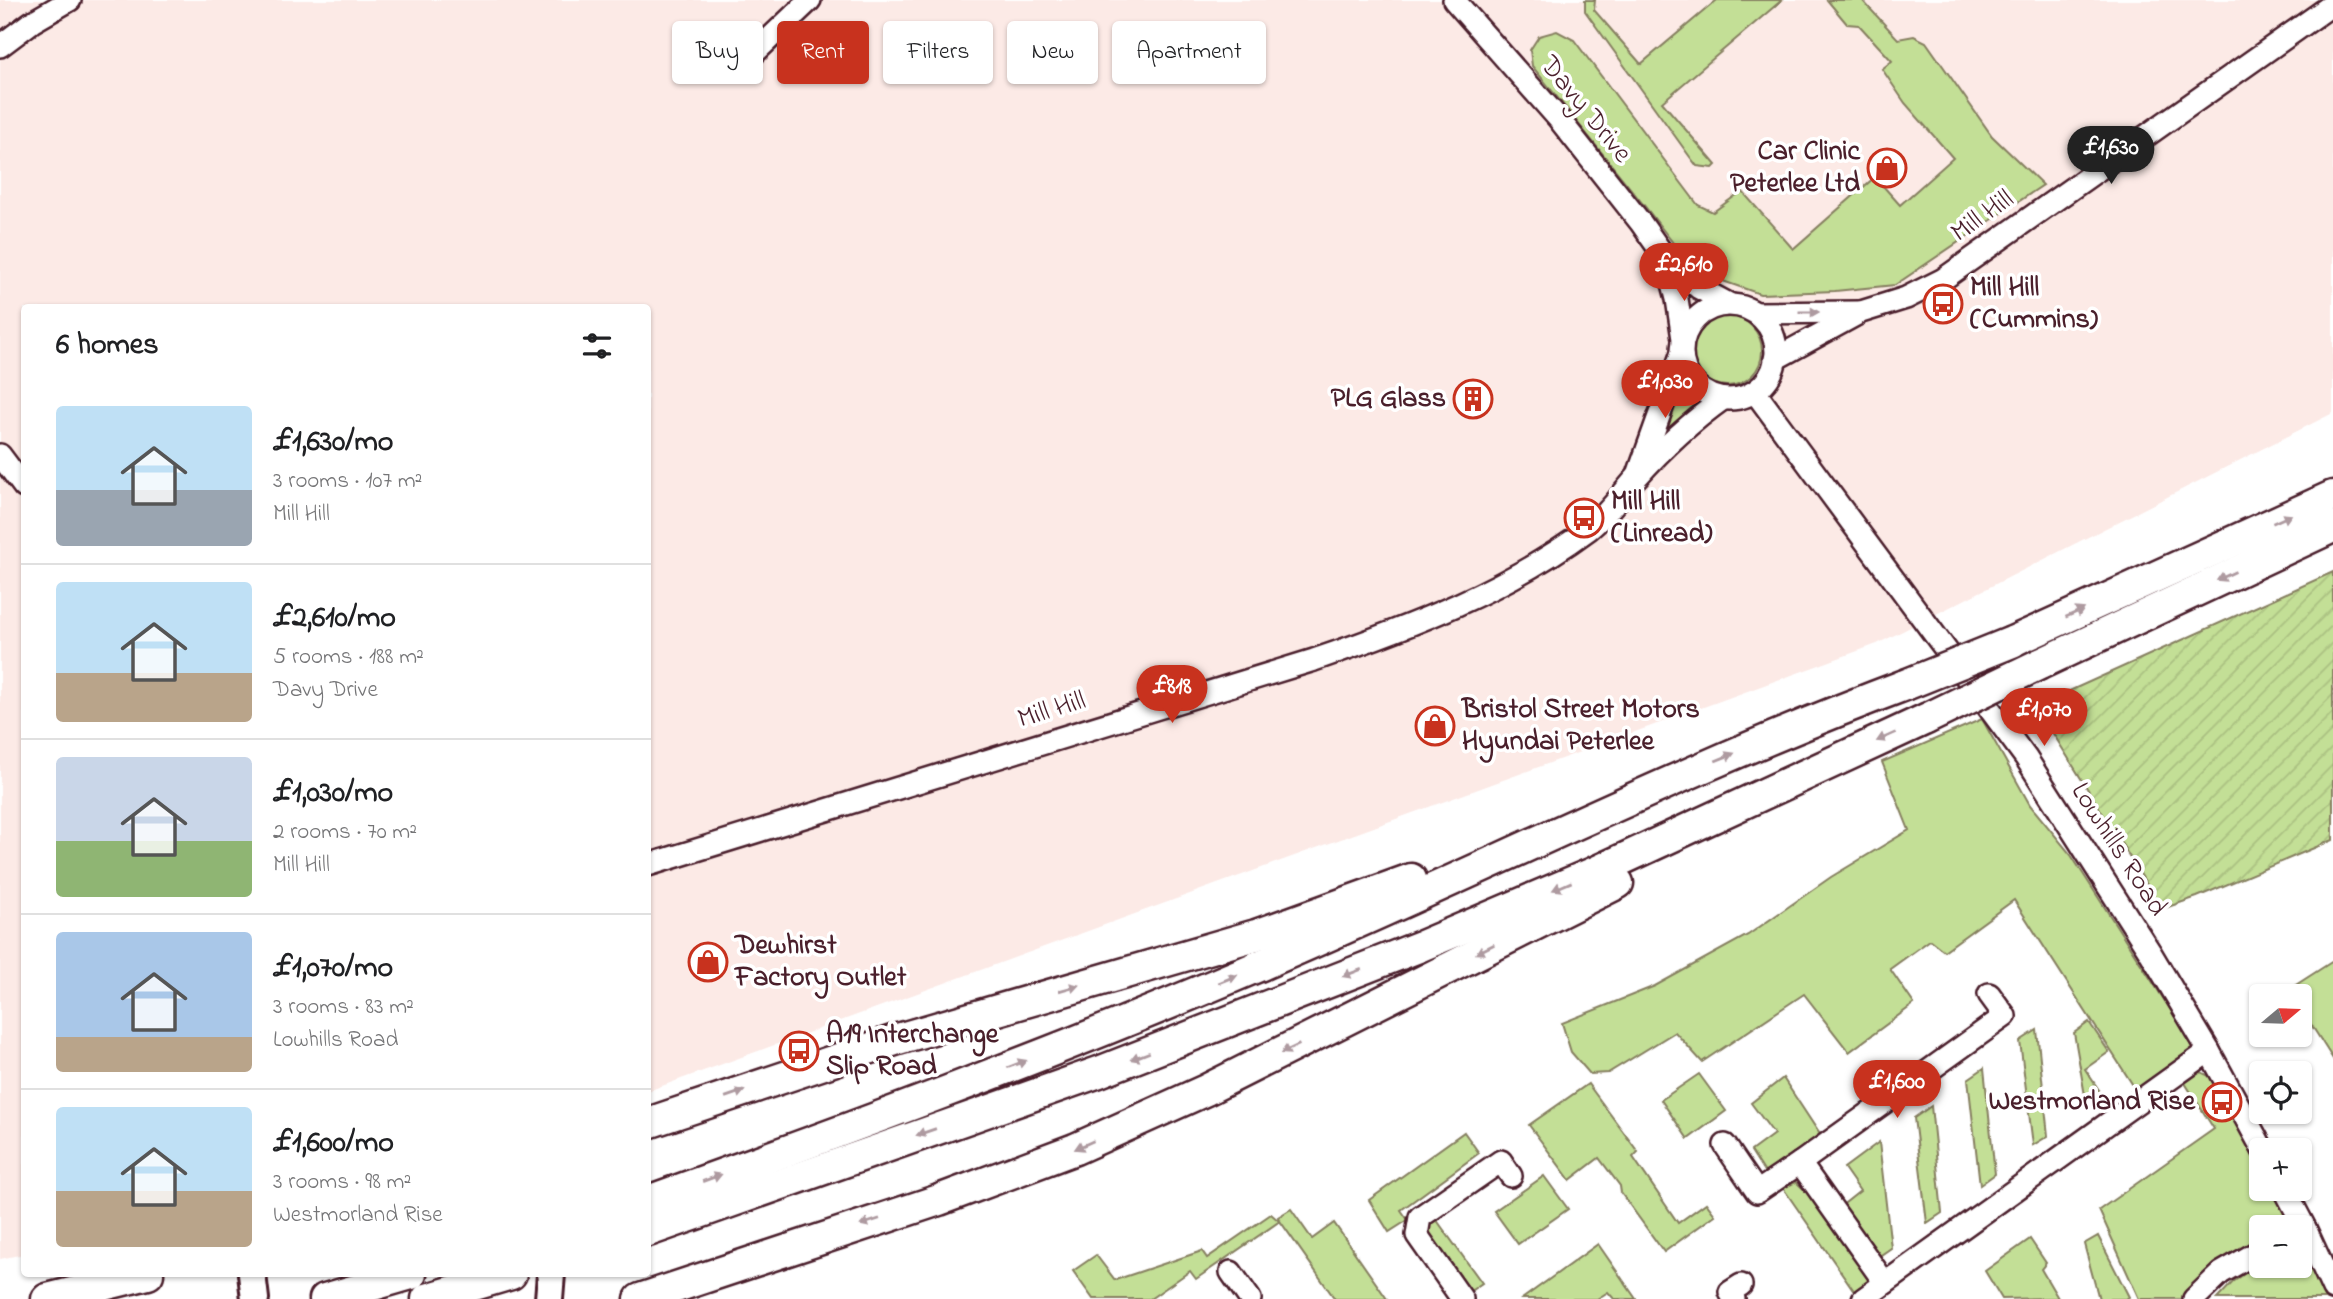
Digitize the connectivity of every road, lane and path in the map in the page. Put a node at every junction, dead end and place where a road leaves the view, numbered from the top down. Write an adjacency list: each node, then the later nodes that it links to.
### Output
1 (70, 0): 6 (street)
2 (810, 0): 5 (street)
3 (1454, 0): 7 (street, Davy Drive)
4 (2333, 4): 9 (street, Mill Hill)
5 (763, 45)
6 (0, 46)
7 (1667, 260): 8 (street, Davy Drive); 11 (street, Davy Drive)
8 (1729, 304): 10 (street); 11 (street)
9 (1861, 312): 10 (street, Mill Hill, one-way to 9); 12 (street, Mill Hill)
10 (1756, 313): 12 (street)
11 (1682, 347): 14 (street); 16 (street, Mill Hill)
12 (1775, 359): 13 (street)
13 (1755, 391): 14 (street); 24 (street, Lowhills Road)
14 (1723, 399): 16 (street, Mill Hill)
15 (0, 455): 17 (street)
16 (1637, 477): 22 (street, Mill Hill)
17 (21, 483)
18 (2333, 496): 21 (highway, one-way to 18, bridge)
19 (2333, 527): 20 (highway, one-way to 20, bridge)
20 (1846, 754): 31 (highway, one-way to 31); 47 (highway, one-way to 47)
21 (1641, 795): 25 (highway, one-way to 21); 30 (highway, one-way to 21)
22 (651, 864)
23 (1989, 994): 28 (street)
24 (2209, 1051): 26 (street, Lowhills Road); 40 (street)
25 (651, 1122)
26 (2256, 1138)
27 (1725, 1144): 28 (street)
28 (1800, 1163): 40 (street)
29 (1511, 1176): 49 (street)
30 (651, 1200)
31 (651, 1230)
32 (2312, 1249): 41 (street)
33 (2249, 1257): 51 (street)
34 (1231, 1272): 48 (street)
35 (136, 1277): 43 (highway)
36 (252, 1277): 44 (main road)
37 (401, 1277): 42 (highway)
38 (551, 1277): 46 (main road)
39 (499, 1278): 45 (highway)
40 (1885, 1283): 50 (street)
41 (2333, 1289)
42 (333, 1297)
43 (47, 1299)
44 (255, 1299)
45 (427, 1299)
46 (549, 1299)
47 (640, 1299)
48 (1250, 1299)
49 (1462, 1299)
50 (1863, 1299)
51 (2194, 1299)

